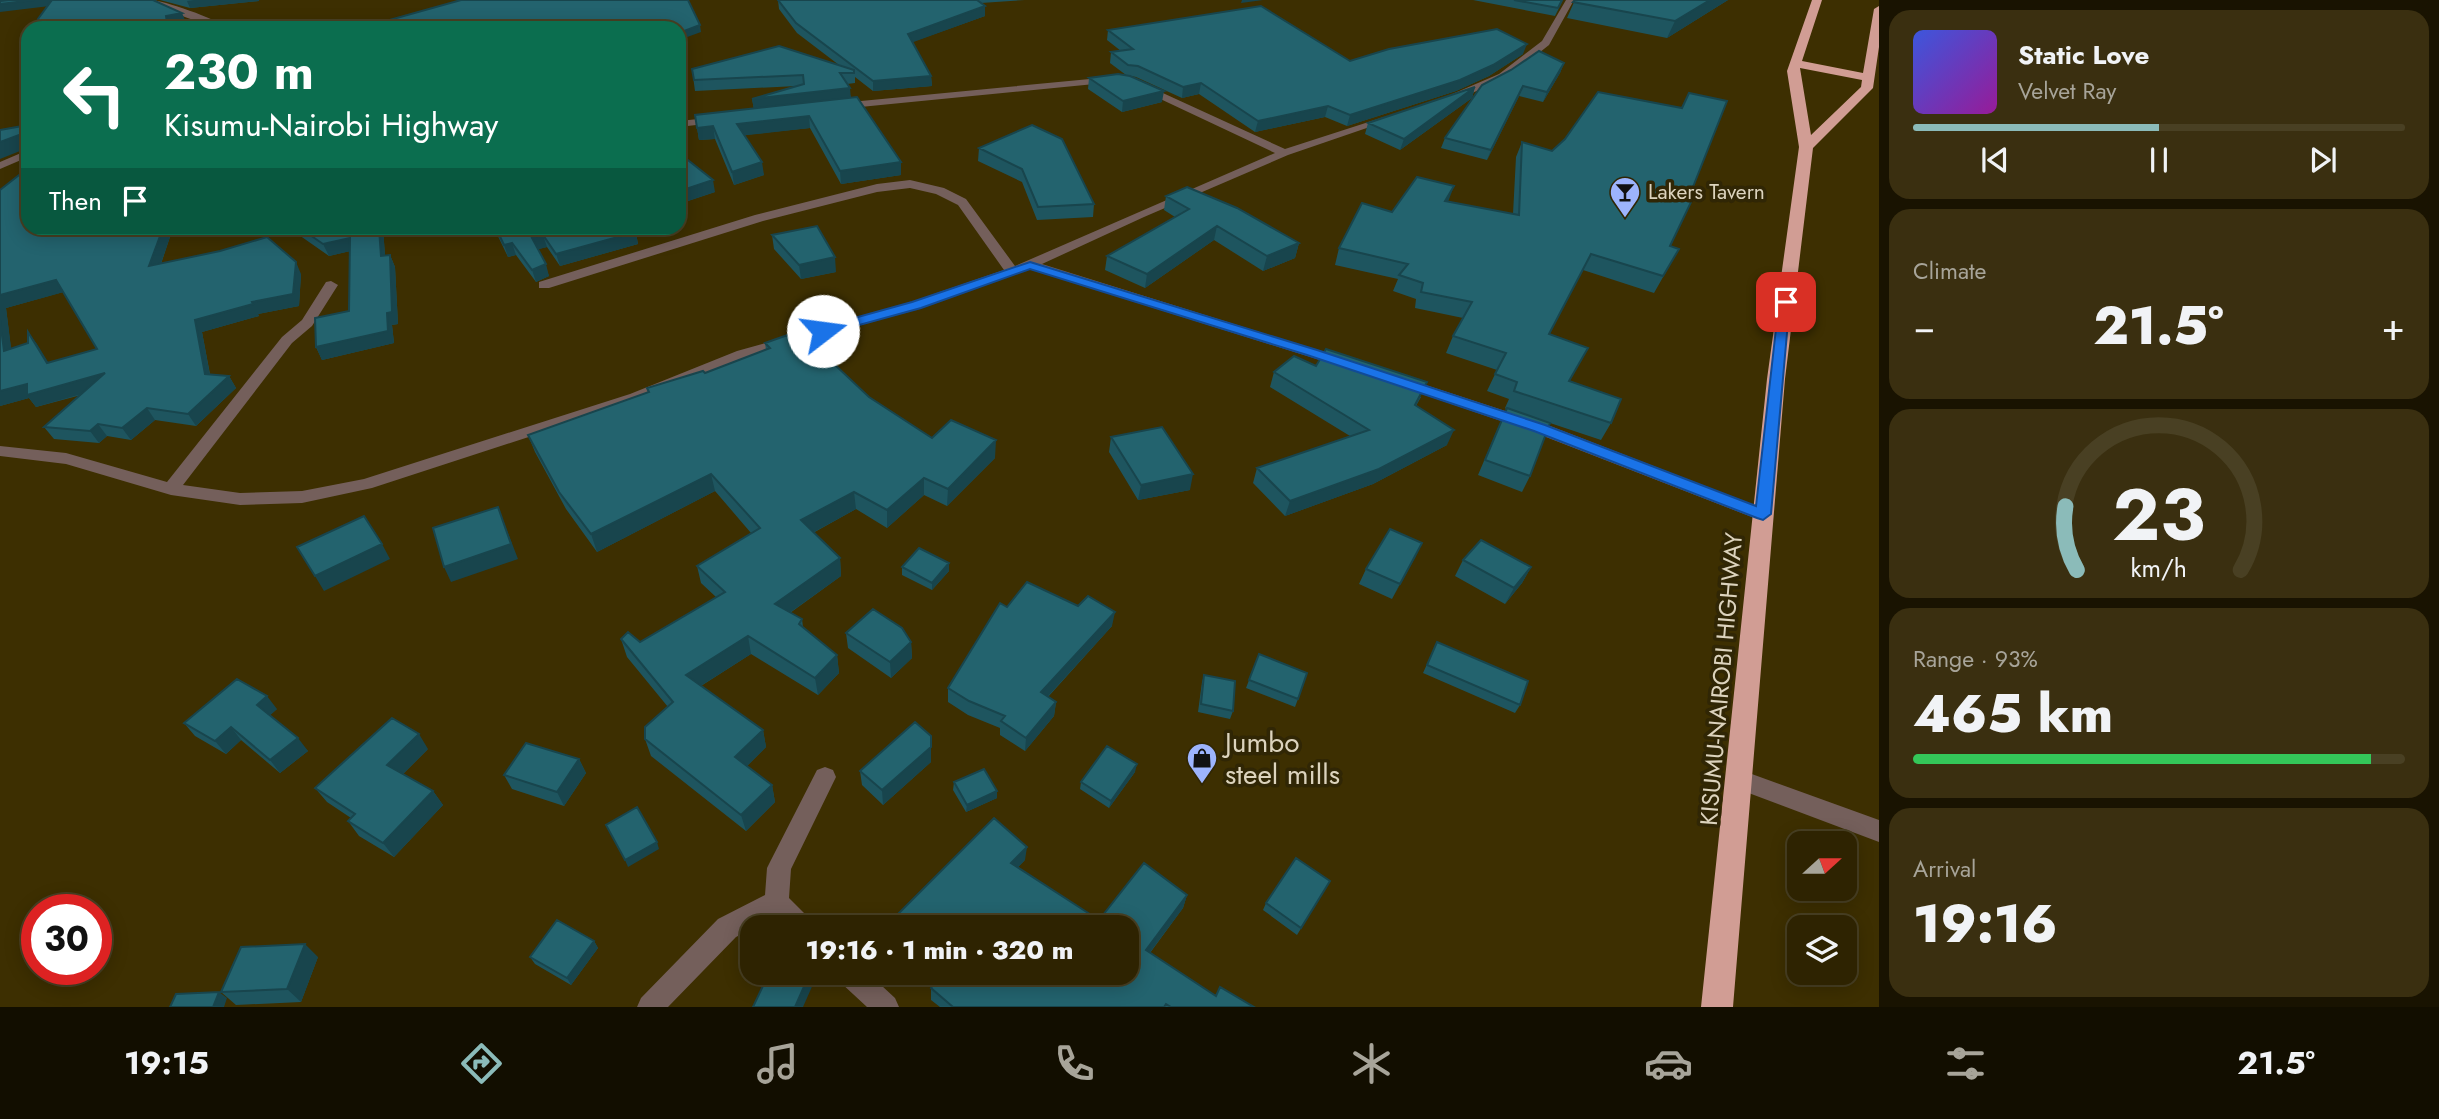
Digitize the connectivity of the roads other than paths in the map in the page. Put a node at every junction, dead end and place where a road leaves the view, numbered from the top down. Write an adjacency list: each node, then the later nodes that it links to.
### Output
1 (154, 0): 5 (street)
2 (1570, 0): 8 (street)
3 (1817, 0): 6 (highway)
4 (1879, 9): 7 (highway)
5 (209, 21)
6 (1795, 63): 7 (highway); 13 (highway, KISUMU-NAIROBI HIGHWAY)
7 (1868, 78): 13 (highway)
8 (1444, 101)
9 (822, 109): 14 (street)
10 (1395, 117): 14 (street)
11 (732, 119): 12 (street)
12 (686, 123)
13 (1806, 147): 25 (highway, KISUMU-NAIROBI HIGHWAY)
14 (1284, 153): 17 (street)
15 (21, 156): 16 (street)
16 (0, 166)
17 (1030, 265): 18 (street); 21 (street)
18 (1012, 272): 20 (street); 24 (street)
19 (331, 285): 24 (street)
20 (544, 285)
21 (1363, 369)
22 (1388, 378): 25 (street)
23 (0, 451): 24 (street)
24 (171, 489)
25 (1763, 514): 27 (highway, KISUMU-NAIROBI HIGHWAY)
26 (825, 777): 29 (street)
27 (1738, 779): 28 (street); 34 (highway, KISUMU-NAIROBI HIGHWAY)
28 (1879, 831)
29 (777, 902): 30 (street); 32 (street)
30 (789, 915)
31 (862, 985): 33 (street)
32 (650, 1007)
33 (886, 1007)
34 (1717, 1007)

